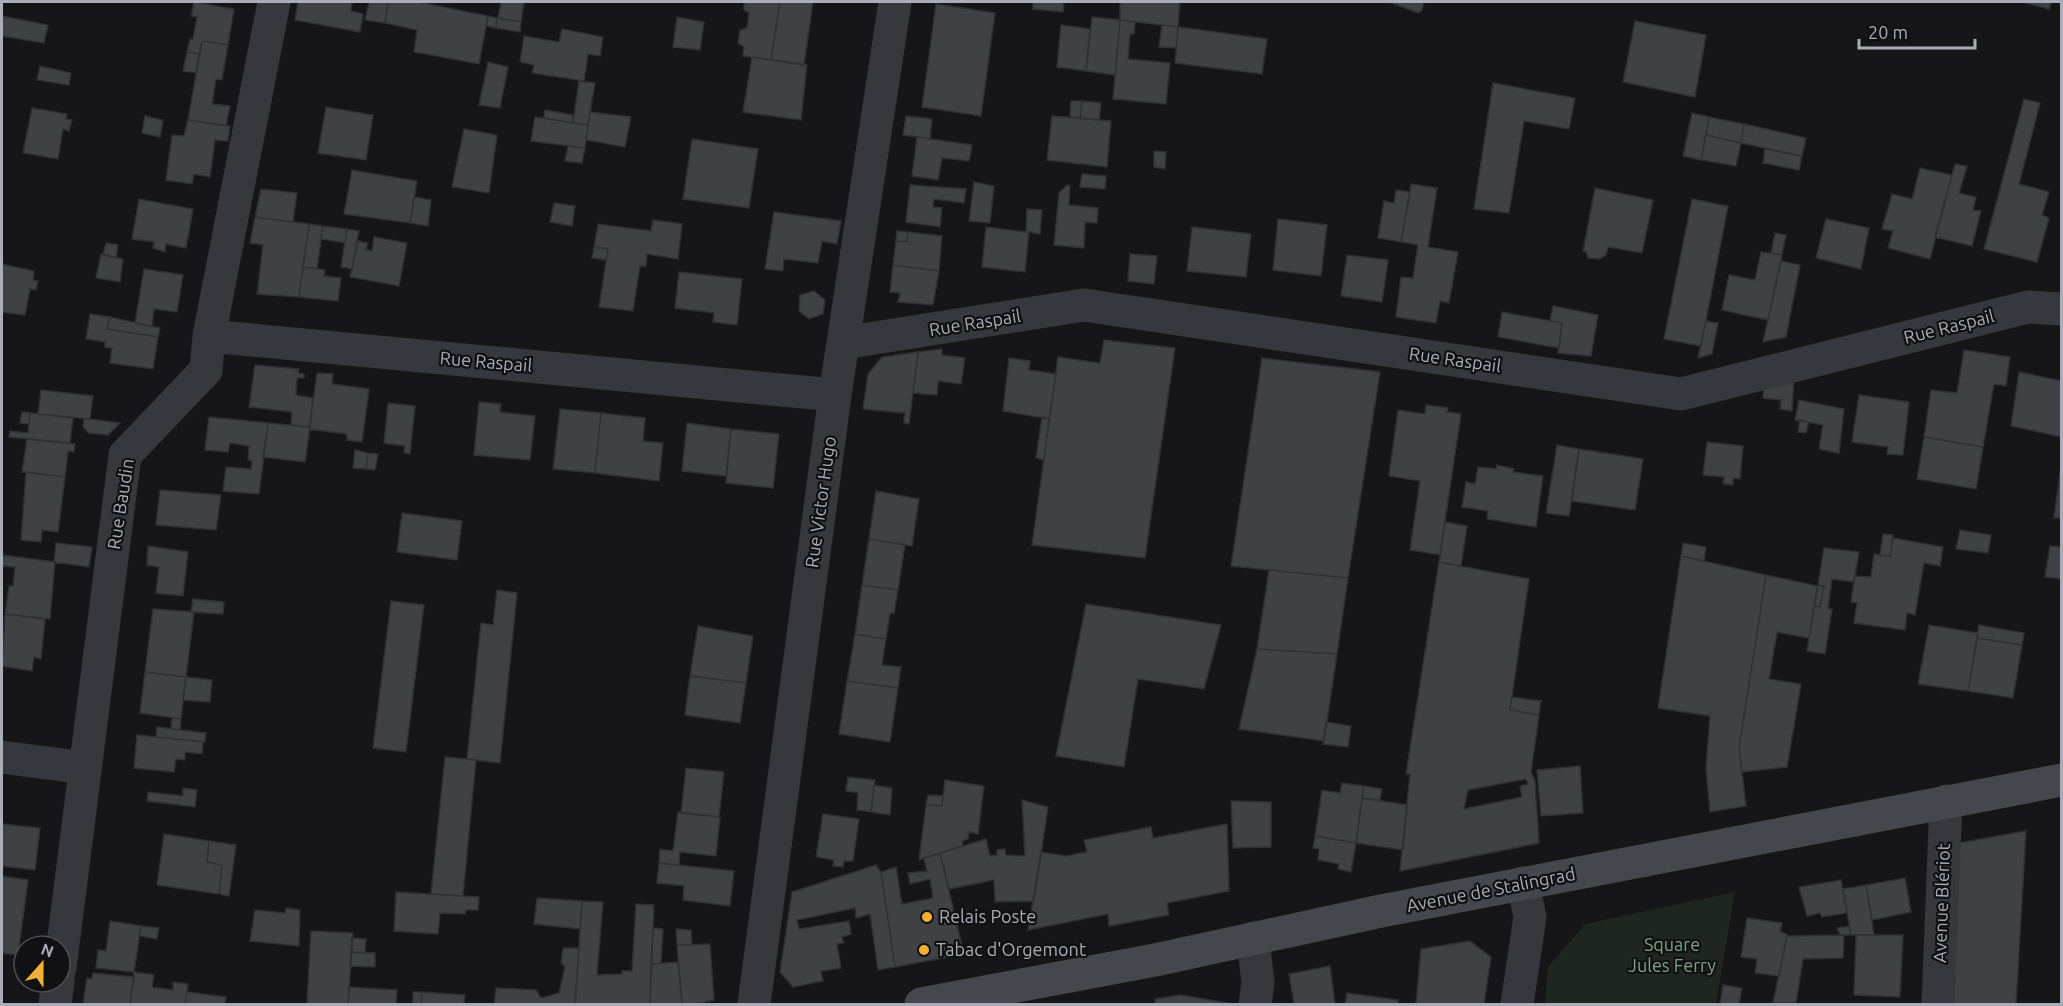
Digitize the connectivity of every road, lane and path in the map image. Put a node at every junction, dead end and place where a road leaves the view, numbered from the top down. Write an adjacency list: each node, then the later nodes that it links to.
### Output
1 (274, 2): 4 (street, Rue Baudin)
2 (895, 2): 5 (street, Rue Victor Hugo)
3 (2061, 309): 5 (street, Rue Raspail)
4 (209, 336): 6 (street, Rue Raspail); 8 (street, Rue Baudin)
5 (843, 344): 6 (street, Rue Victor Hugo)
6 (835, 394): 14 (street, Rue Victor Hugo)
7 (2, 757): 8 (street)
8 (85, 768): 12 (street, Rue Baudin)
9 (2061, 780): 10 (main road, Avenue de Stalingrad)
10 (1946, 801): 11 (main road, Avenue de Stalingrad); 18 (street, Avenue Blériot)
11 (1522, 883): 13 (main road, Avenue de Stalingrad); 17 (street)
12 (64, 934)
13 (1253, 938): 15 (main road, Avenue de Stalingrad); 16 (street)
14 (754, 1005)
15 (921, 1005)
16 (1255, 1005)
17 (1517, 1005)
18 (1938, 1005)

